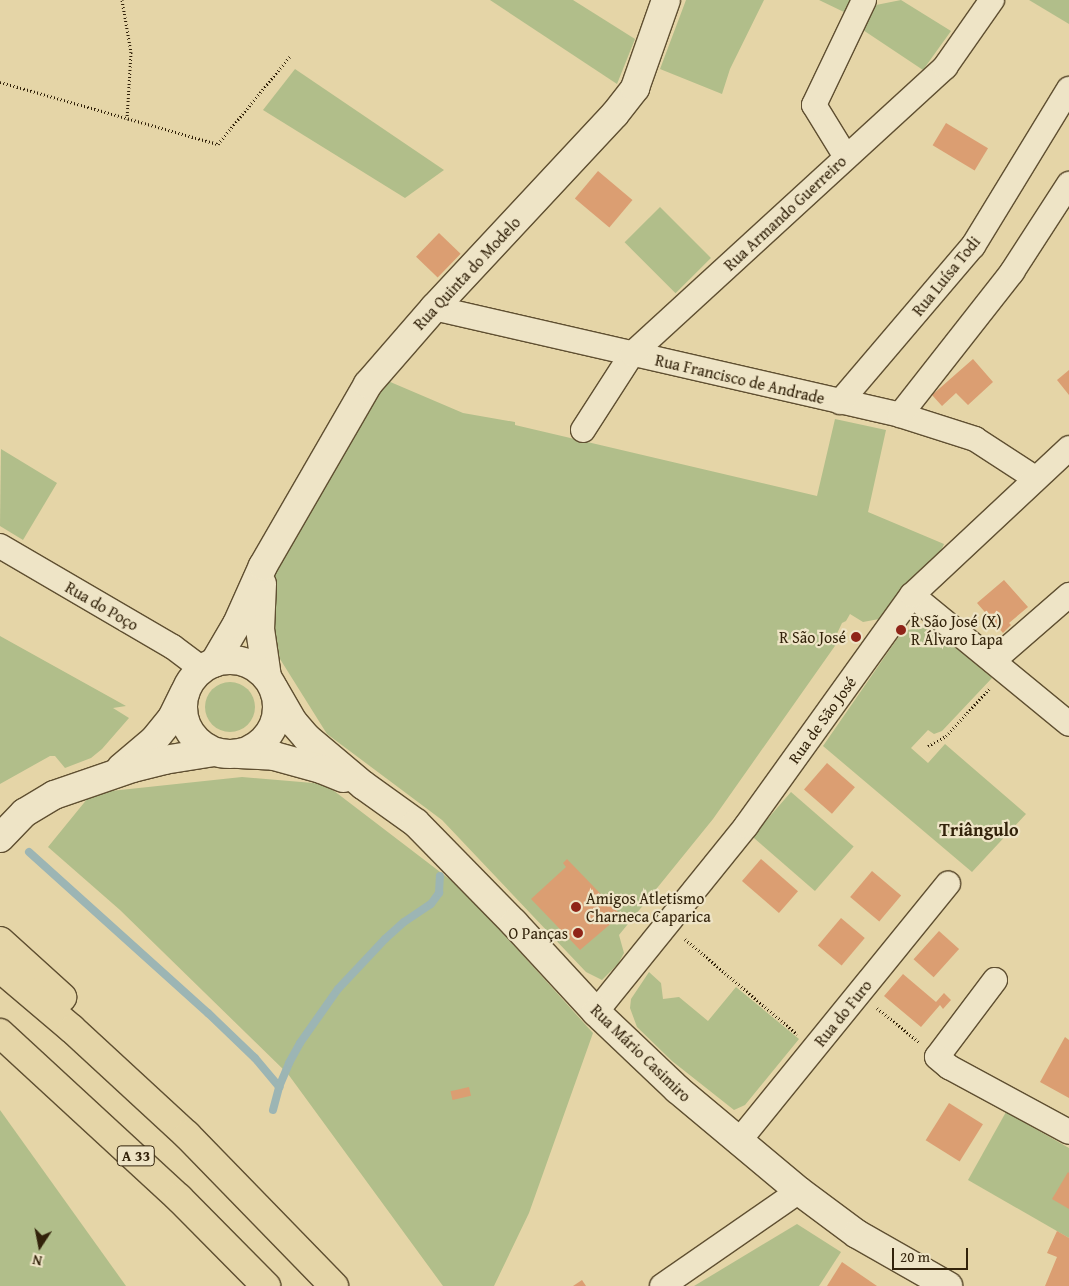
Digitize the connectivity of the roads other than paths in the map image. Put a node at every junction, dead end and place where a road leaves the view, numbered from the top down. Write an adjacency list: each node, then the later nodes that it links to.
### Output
1 (666, 0): 7 (street, Rua Quinta do Modelo)
2 (864, 0): 5 (street)
3 (992, 0): 5 (street, Rua Armando Guerreiro)
4 (1069, 89): 9 (street, Rua Luísa Todi)
5 (846, 157): 8 (street, Rua Armando Guerreiro)
6 (1069, 184): 10 (street)
7 (434, 308): 8 (street, Rua Francisco de Andrade); 15 (street, Rua Quinta do Modelo)
8 (632, 354): 9 (street, Rua Francisco de Andrade); 11 (street, Rua Armando Guerreiro)
9 (840, 402): 10 (street, Rua Francisco de Andrade)
10 (900, 415): 13 (street, Rua Francisco de Andrade)
11 (583, 430)
12 (1069, 448): 13 (street, Rua de São José)
13 (1035, 478): 16 (street, Rua de São José)
14 (0, 546): 19 (street, Rua do Poço)
15 (270, 554): 19 (street, Rua Quinta do Modelo); 20 (street, Rua Quinta do Modelo)
16 (912, 595): 18 (street); 30 (street, Rua de São José)
17 (1069, 595): 18 (street)
18 (999, 666): 21 (street)
19 (201, 673): 20 (street); 22 (street); 23 (street, Rua Mário Casimiro)
20 (270, 683): 22 (street); 24 (street, Rua Mário Casimiro)
21 (1069, 724)
22 (226, 753): 23 (street, Rua Mário Casimiro); 24 (street, Rua Mário Casimiro)
23 (101, 777): 25 (street, Rua Mário Casimiro)
24 (363, 786): 30 (street, Rua Mário Casimiro)
25 (0, 838)
26 (948, 884): 34 (street, Rua do Furo)
27 (0, 941): 33 (highway)
28 (0, 968): 33 (highway)
29 (995, 980): 32 (street)
30 (596, 1012): 34 (street, Rua Mário Casimiro)
31 (0, 1032): 36 (highway, A 33)
32 (1069, 1132)
33 (187, 1136): 37 (highway)
34 (738, 1142): 35 (street, Rua Mário Casimiro)
35 (799, 1191): 38 (street); 39 (street, Rua Mário Casimiro)
36 (266, 1286)
37 (334, 1286)
38 (662, 1286)
39 (948, 1286)

